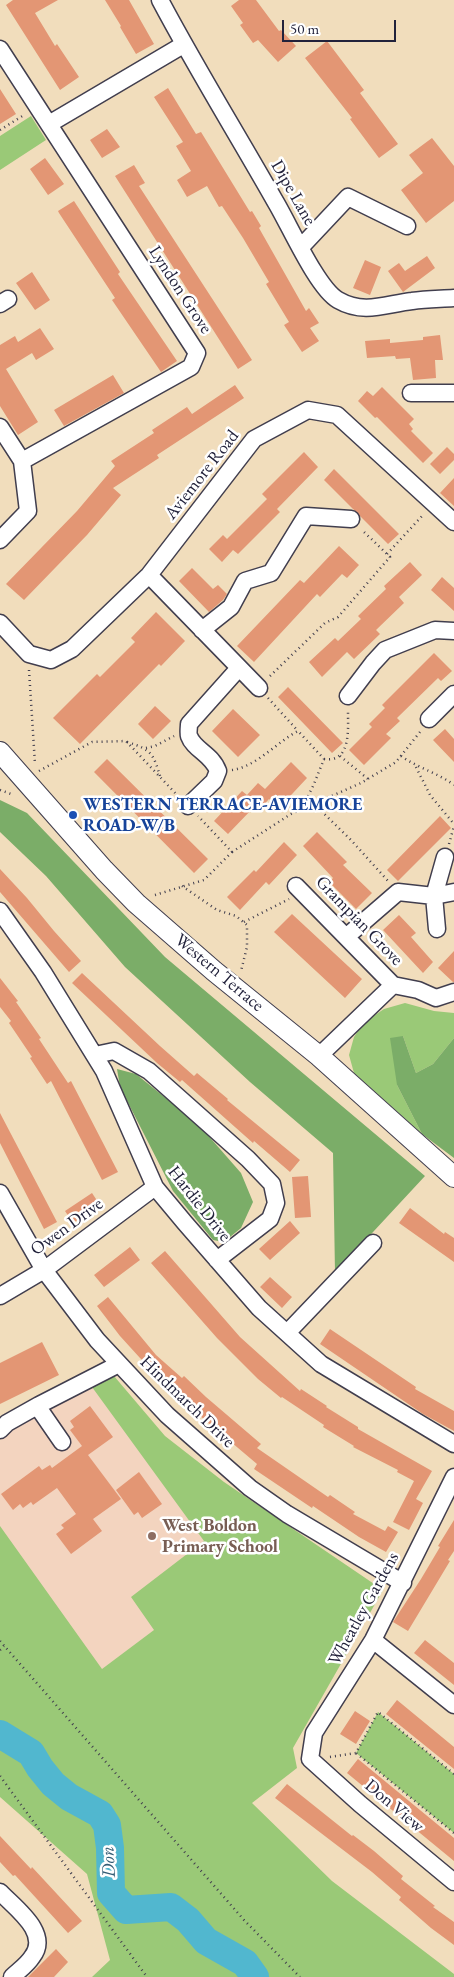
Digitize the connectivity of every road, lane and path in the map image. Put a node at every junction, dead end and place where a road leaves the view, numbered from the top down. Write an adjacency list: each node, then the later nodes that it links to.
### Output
1 (160, 0): 2 (street, Dipe Lane)
2 (184, 45): 5 (street); 8 (street, Dipe Lane)
3 (0, 49): 4 (street, Lyndon Grove)
4 (38, 107): 5 (street, Lyndon Grove); 6 (path)
5 (49, 124): 13 (street, Lyndon Grove)
6 (0, 130)
7 (407, 226): 8 (street)
8 (301, 247): 9 (street, Dipe Lane)
9 (454, 298)
10 (454, 387): 11 (street)
11 (411, 393)
12 (0, 428): 13 (street)
13 (22, 461): 17 (street)
14 (434, 503): 16 (street, Aviemore Road); 18 (path); 19 (street, Aviemore Road)
15 (351, 519): 18 (path); 21 (street)
16 (454, 522)
17 (0, 540)
18 (387, 554): 25 (path)
19 (149, 575): 21 (street); 23 (street, Aviemore Road)
20 (0, 623): 23 (street)
21 (202, 630): 24 (street)
22 (454, 630): 26 (street)
23 (28, 652): 31 (path)
24 (240, 668): 25 (street); 29 (street)
25 (259, 688): 30 (path)
26 (348, 696): 34 (path)
27 (452, 702): 28 (street)
28 (429, 719): 35 (path)
29 (189, 724): 32 (path); 38 (street)
30 (298, 731): 36 (path); 38 (path)
31 (126, 741): 32 (path); 40 (path)
32 (146, 748): 40 (path)
33 (0, 752): 53 (main road, Western Terrace)
34 (340, 756): 36 (path); 39 (path)
35 (401, 756): 37 (path); 39 (path)
36 (324, 759): 44 (path)
37 (416, 767): 41 (path); 45 (path)
38 (218, 771): 43 (street)
39 (368, 779): 42 (path)
40 (162, 780): 43 (path)
41 (454, 785)
42 (314, 804): 44 (path); 50 (path)
43 (188, 806): 46 (path)
44 (302, 809): 46 (path)
45 (454, 824)
46 (232, 852): 48 (path)
47 (445, 857): 52 (street)
48 (182, 886): 53 (path); 55 (path)
49 (298, 888): 55 (path); 57 (street, Grampian Grove)
50 (398, 892): 52 (street); 57 (street)
51 (454, 892): 52 (street)
52 (434, 896): 56 (street)
53 (136, 903): 59 (main road, Western Terrace)
54 (0, 911): 61 (street, Hardie Drive)
55 (244, 922): 59 (path)
56 (437, 929)
57 (346, 937): 58 (street, Grampian Grove)
58 (393, 985): 60 (street); 62 (street)
59 (237, 989): 62 (main road, Western Terrace)
60 (454, 992)
61 (95, 1055): 64 (street, Hardie Drive); 67 (street)
62 (320, 1056): 63 (main road, Western Terrace)
63 (454, 1177)
64 (155, 1187): 67 (street, Hardie Drive); 68 (street, Owen Drive)
65 (0, 1193): 68 (street, Hindmarch Drive)
66 (373, 1243): 70 (street)
67 (217, 1260): 70 (street, Hardie Drive)
68 (44, 1270): 69 (street, Owen Drive); 71 (street, Hindmarch Drive)
69 (0, 1296)
70 (287, 1333): 75 (street, Hardie Drive)
71 (119, 1364): 72 (street); 77 (street, Hindmarch Drive)
72 (39, 1405): 73 (street); 74 (street)
73 (0, 1430)
74 (62, 1442)
75 (454, 1444)
76 (454, 1477): 77 (street, Wheatley Gardens)
77 (403, 1583): 78 (street, Wheatley Gardens)
78 (373, 1640): 82 (street); 84 (street, Wheatley Gardens)
79 (0, 1641): 80 (path)
80 (4, 1646): 81 (path); 92 (path)
81 (0, 1650)
82 (454, 1705)
83 (356, 1753): 84 (path); 85 (path); 87 (path)
84 (310, 1759): 88 (street, Don View)
85 (454, 1774)
86 (0, 1776): 91 (path)
87 (454, 1834)
88 (454, 1882)
89 (0, 1892): 90 (street)
90 (12, 1977)
91 (147, 1977)
92 (300, 1977)

